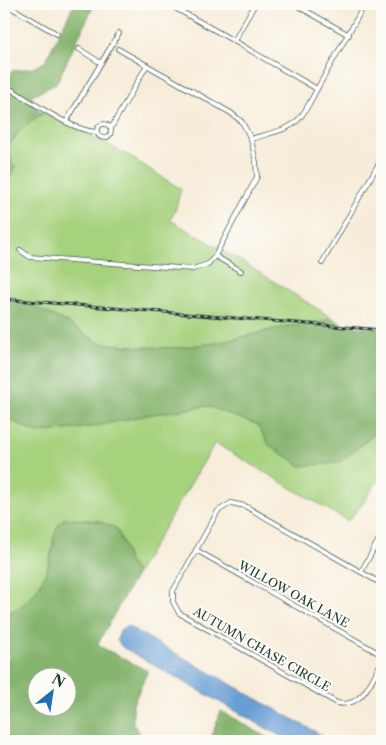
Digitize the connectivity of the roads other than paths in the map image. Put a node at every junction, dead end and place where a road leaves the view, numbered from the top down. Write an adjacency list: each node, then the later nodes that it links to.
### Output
1 (5, 4): 9 (street)
2 (168, 4): 11 (street)
3 (255, 4): 11 (street)
4 (294, 4): 10 (street)
5 (364, 4): 10 (street)
6 (372, 4): 7 (street)
7 (382, 10)
8 (119, 33): 14 (street)
9 (57, 34)
10 (349, 35): 17 (street)
11 (234, 41): 17 (street)
12 (79, 49): 14 (street)
13 (118, 49): 15 (street)
14 (101, 63): 18 (street)
15 (147, 66): 19 (street); 21 (street)
16 (4, 85): 18 (street)
17 (317, 89): 21 (street)
18 (66, 122): 20 (street)
19 (111, 128): 20 (street); 20 (street)
20 (97, 132)
21 (251, 139): 24 (street)
22 (382, 158): 25 (street)
23 (20, 250): 24 (street)
24 (214, 256): 26 (street)
25 (322, 263)
26 (241, 271)
27 (382, 534): 29 (street)
28 (196, 550): 29 (street, AUTUMN CHASE CIRCLE); 31 (street, WILLOW OAK LANE); 32 (street, AUTUMN CHASE CIRCLE)
29 (361, 572): 30 (street)
30 (382, 584)
31 (382, 656)
32 (382, 661)

